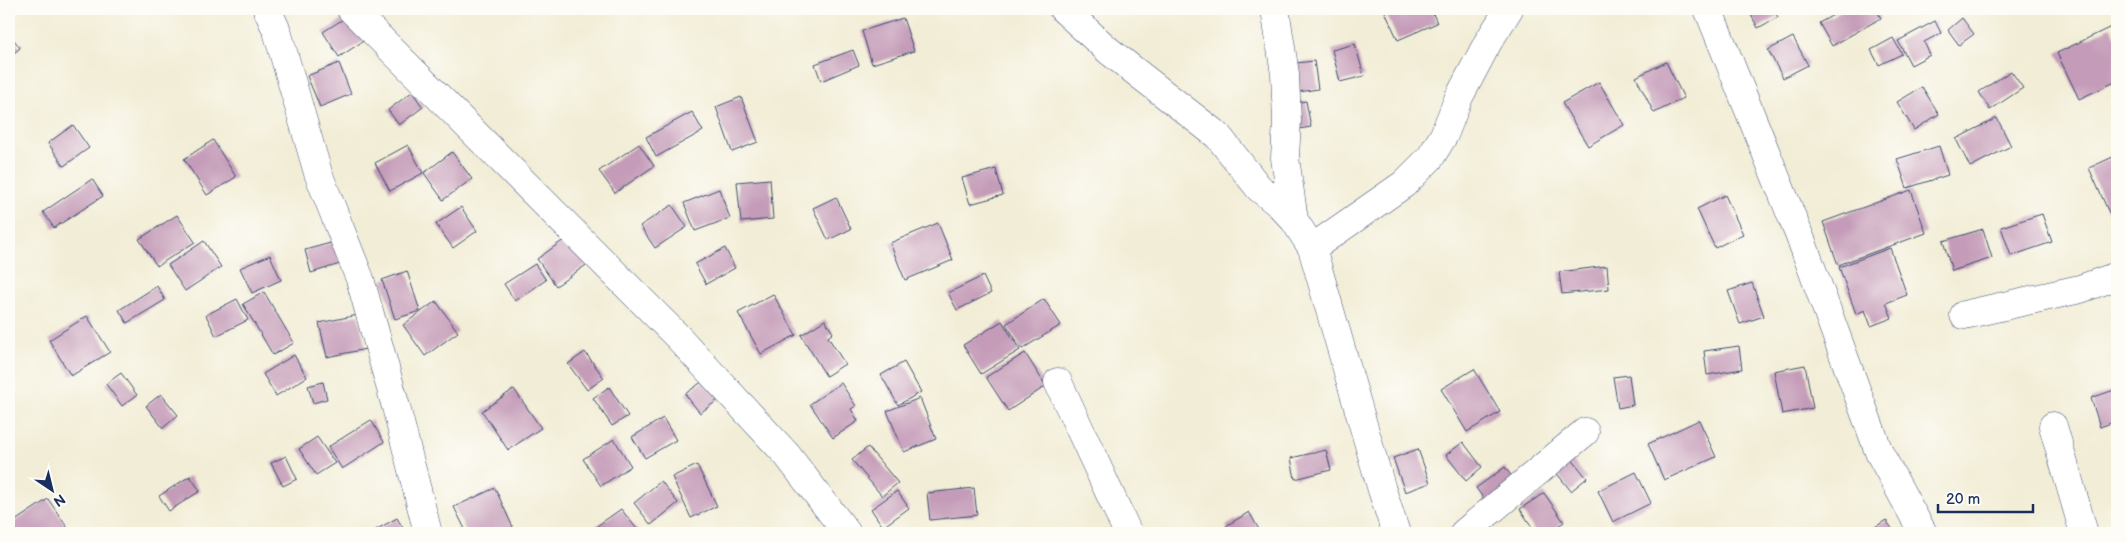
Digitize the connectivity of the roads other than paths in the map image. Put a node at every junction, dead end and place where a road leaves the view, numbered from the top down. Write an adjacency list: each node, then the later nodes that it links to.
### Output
1 (267, 9): 14 (street)
2 (351, 9): 15 (street)
3 (1063, 9): 7 (street)
4 (1275, 9): 7 (street)
5 (1510, 9): 8 (street)
6 (1708, 9): 19 (street)
7 (1294, 220): 8 (street)
8 (1312, 248): 17 (street)
9 (2117, 276): 10 (street)
10 (1964, 315)
11 (1058, 382): 16 (street)
12 (2053, 426): 20 (street)
13 (1585, 432): 18 (street)
14 (428, 533)
15 (847, 533)
16 (1128, 533)
17 (1396, 533)
18 (1464, 533)
19 (1923, 533)
20 (2084, 533)

